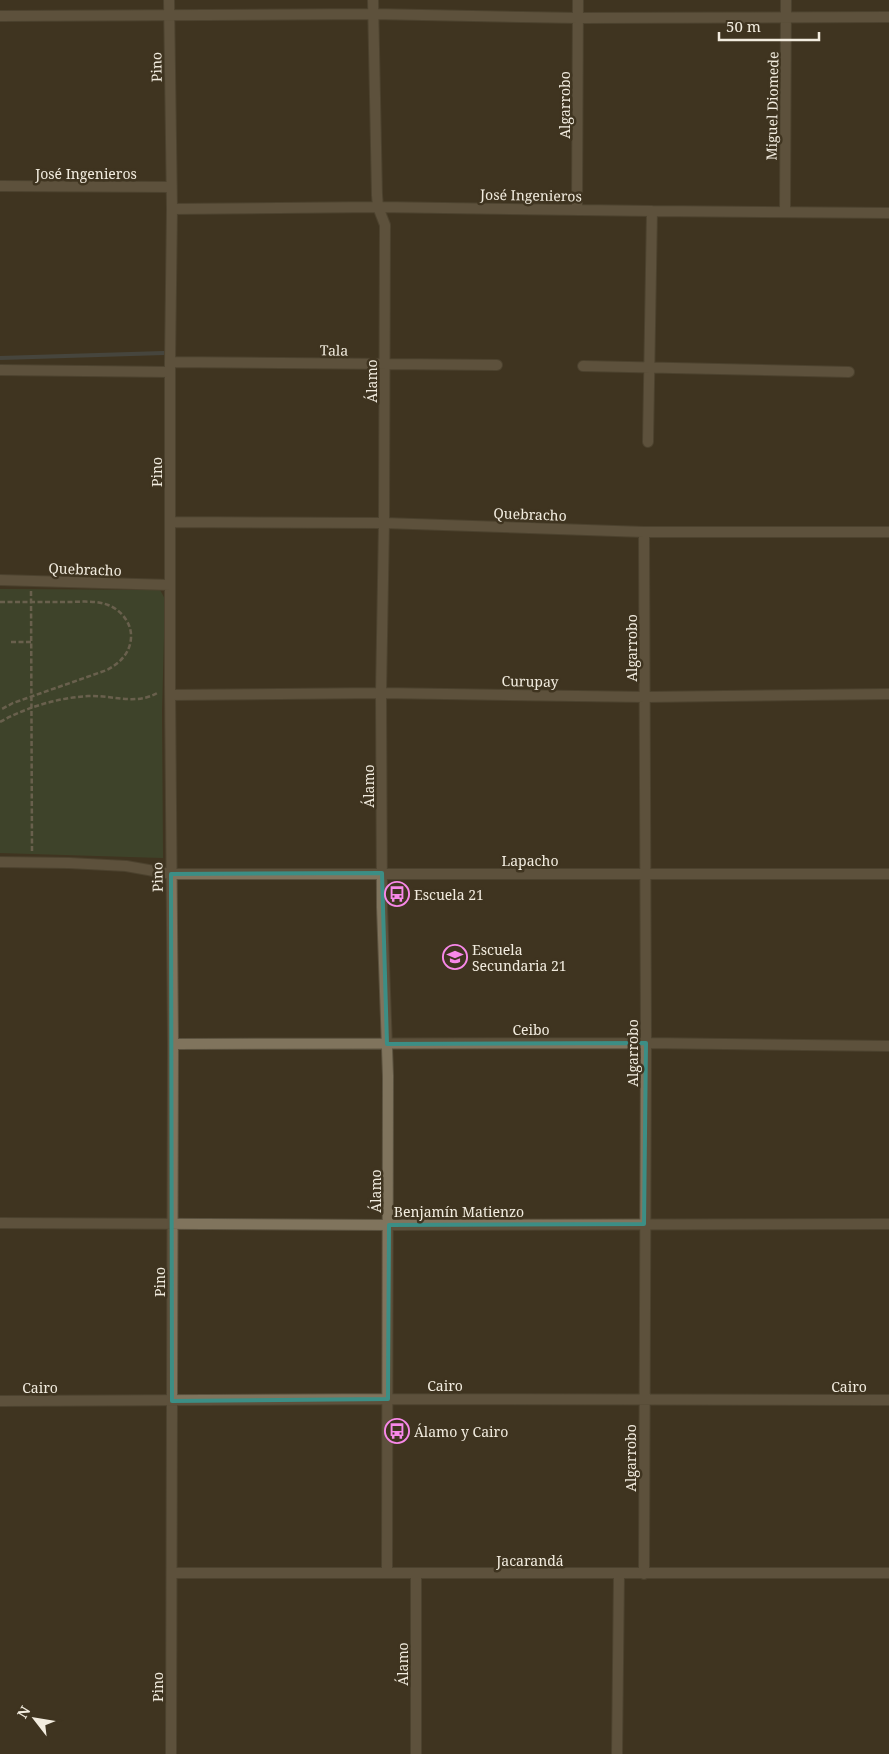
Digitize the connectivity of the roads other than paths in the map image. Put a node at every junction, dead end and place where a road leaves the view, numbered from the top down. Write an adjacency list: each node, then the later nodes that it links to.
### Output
1 (169, 0): 6 (street, Pino)
2 (373, 0): 5 (street, Álamo)
3 (578, 0): 10 (street, Algarrobo)
4 (786, 0): 8 (street, Miguel Diomede)
5 (372, 14): 6 (street); 10 (street); 13 (street, Álamo)
6 (169, 15): 7 (street); 12 (street, Pino)
7 (0, 16)
8 (786, 16): 9 (street); 10 (street); 17 (street, Miguel Diomede)
9 (888, 17)
10 (578, 18): 15 (street, Algarrobo)
11 (0, 186): 12 (street, José Ingenieros)
12 (171, 187): 14 (street, Pino)
13 (378, 207): 14 (street, José Ingenieros); 15 (street, José Ingenieros); 19 (street, Álamo)
14 (172, 209): 22 (street, Pino)
15 (577, 210): 16 (street, José Ingenieros)
16 (652, 211): 17 (street, José Ingenieros); 23 (street)
17 (785, 211): 18 (street, José Ingenieros)
18 (889, 213)
19 (385, 364): 20 (street, Tala); 22 (street, Tala); 28 (street, Álamo)
20 (497, 365)
21 (583, 366): 23 (street)
22 (170, 367): 24 (street, Tala); 27 (street, Pino)
23 (649, 368): 25 (street); 26 (street)
24 (0, 370)
25 (849, 372)
26 (648, 442)
27 (170, 522): 28 (street, Quebracho); 32 (street, Pino)
28 (384, 523): 29 (street, Quebracho); 34 (street, Álamo)
29 (644, 532): 30 (street, Quebracho); 36 (street, Algarrobo)
30 (889, 532)
31 (0, 580): 32 (street, Quebracho)
32 (170, 585): 33 (street, Pino)
33 (170, 690): 34 (street, Curupay); 38 (street, Pino)
34 (381, 693): 36 (street, Curupay); 39 (street, Álamo)
35 (889, 694): 36 (street, Curupay)
36 (646, 697): 41 (street, Algarrobo)
37 (0, 862): 38 (street, Lapacho)
38 (171, 874): 39 (street, Lapacho); 43 (street, Pino)
39 (382, 874): 41 (street, Lapacho); 44 (street, Álamo)
40 (889, 874): 41 (street, Lapacho)
41 (646, 875): 42 (street, Algarrobo)
42 (646, 1042): 44 (street, Ceibo); 45 (street, Ceibo); 48 (street, Algarrobo)
43 (173, 1044): 44 (street, Ceibo); 47 (street, Pino)
44 (387, 1044): 50 (street, Álamo)
45 (889, 1046)
46 (0, 1223): 47 (street, Benjamín Matienzo)
47 (172, 1223): 50 (street, Benjamín Matienzo); 55 (street, Pino)
48 (644, 1224): 49 (street, Benjamín Matienzo); 50 (street, Benjamín Matienzo); 52 (street, Algarrobo)
49 (889, 1224)
50 (389, 1225): 51 (street, Álamo)
51 (388, 1399): 52 (street, Cairo); 55 (street, Cairo); 57 (street, Álamo)
52 (644, 1400): 53 (street, Cairo); 60 (street, Algarrobo)
53 (889, 1400)
54 (0, 1401): 55 (street, Cairo)
55 (172, 1401): 56 (street, Pino)
56 (172, 1573): 57 (street, Jacarandá); 62 (street, Pino)
57 (387, 1573): 58 (street, Jacarandá)
58 (416, 1574): 59 (street, Jacarandá); 63 (street, Álamo)
59 (619, 1574): 60 (street, Jacarandá); 64 (street)
60 (644, 1574): 61 (street, Jacarandá)
61 (889, 1574)
62 (171, 1754)
63 (416, 1754)
64 (618, 1754)

